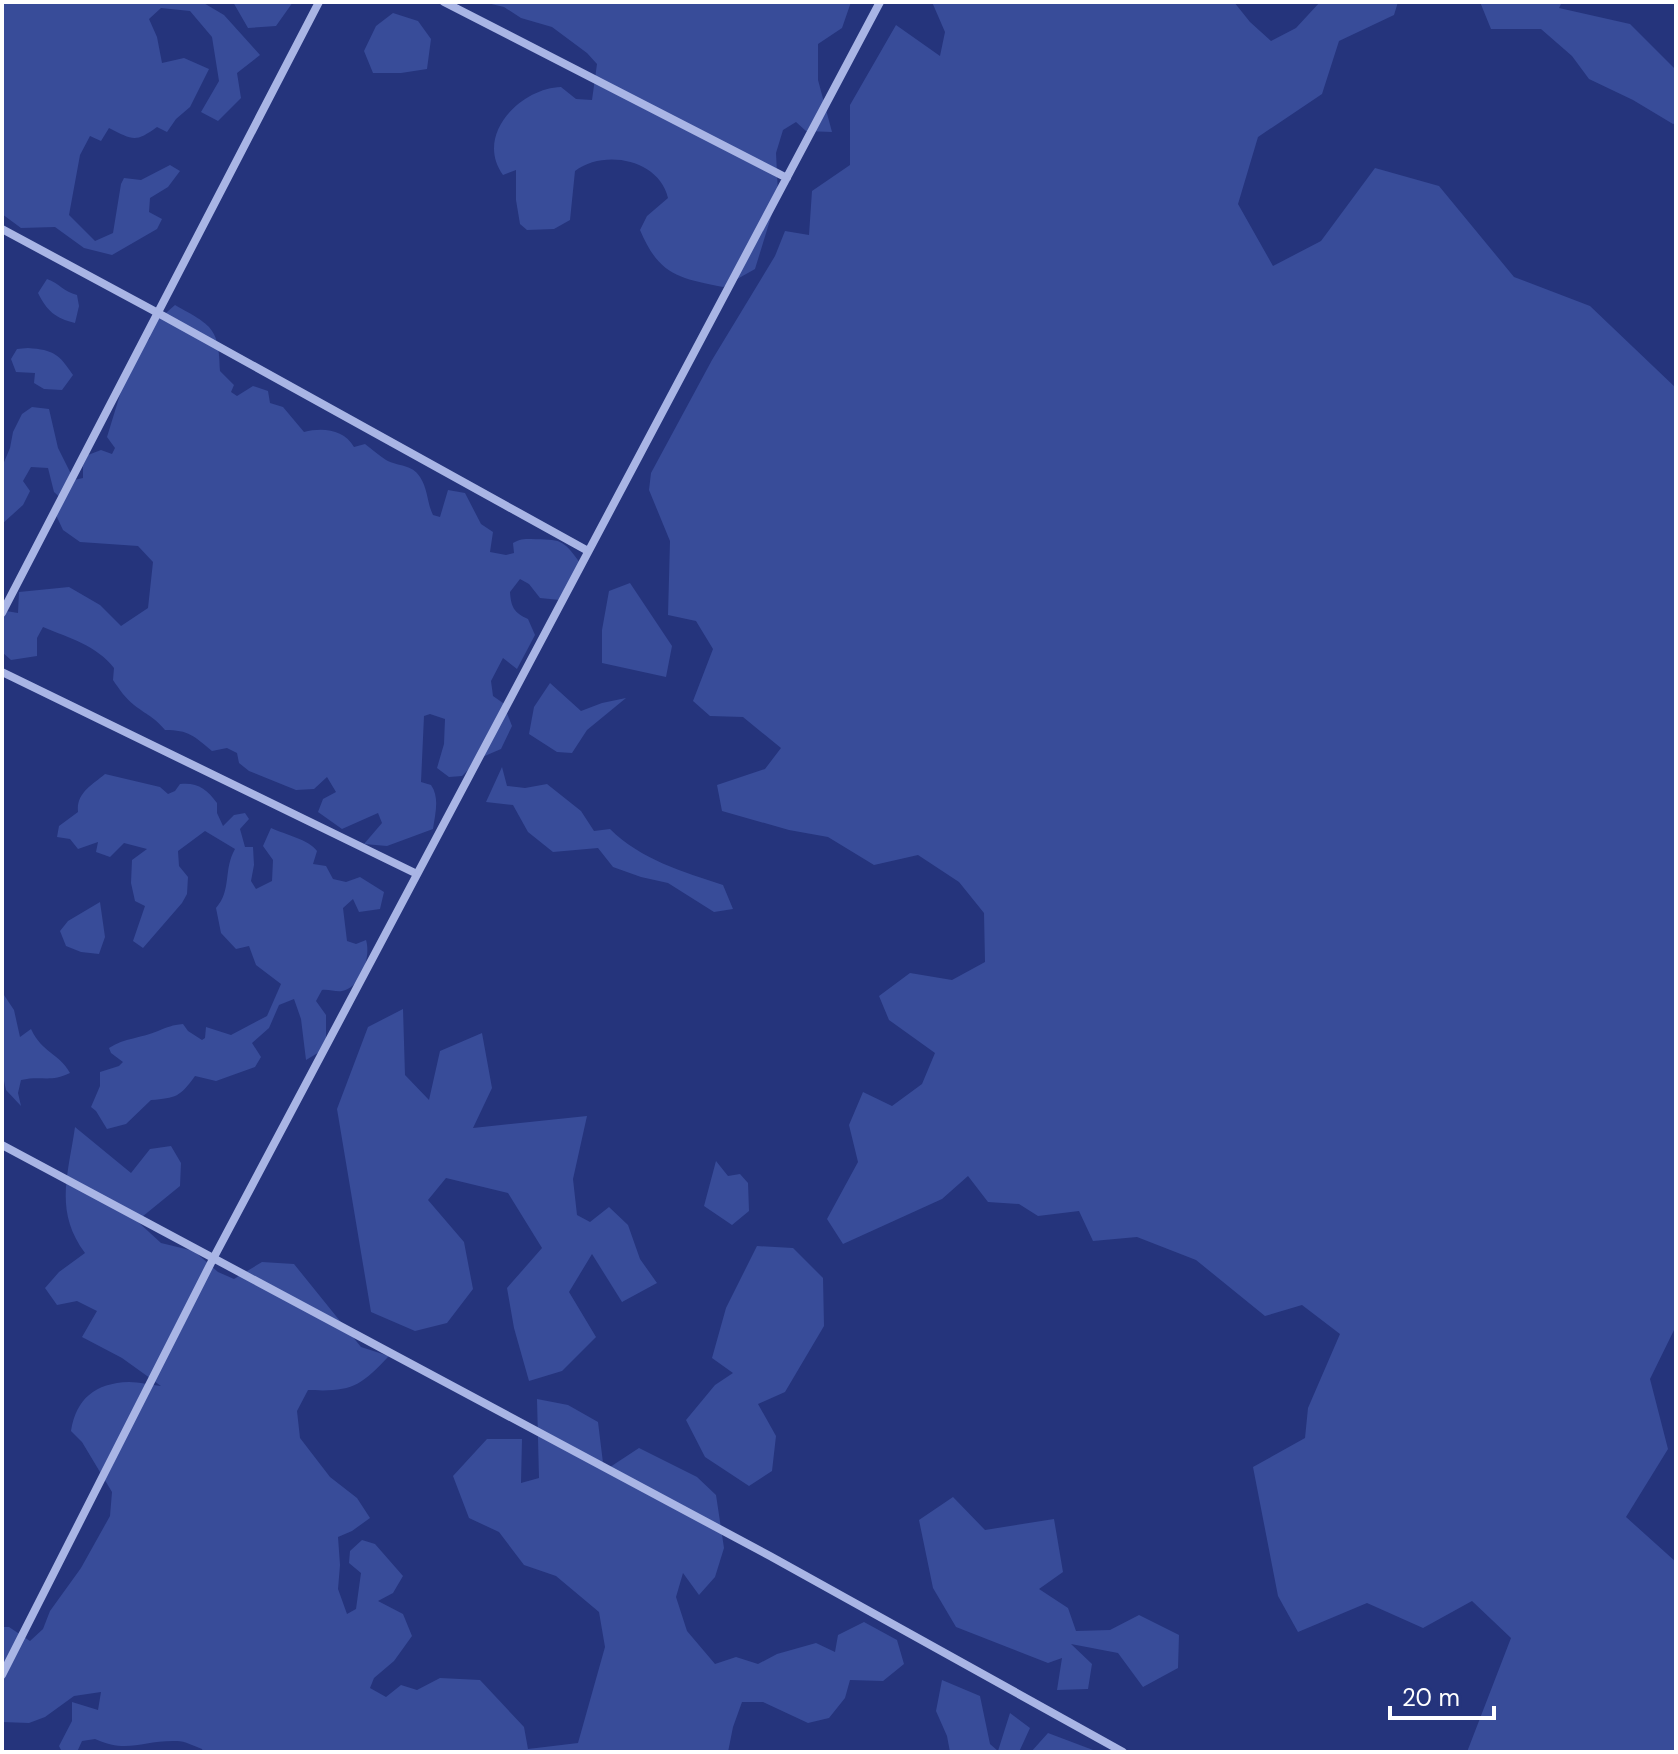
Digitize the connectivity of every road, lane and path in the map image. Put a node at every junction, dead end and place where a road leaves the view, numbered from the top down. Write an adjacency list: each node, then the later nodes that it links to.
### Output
1 (319, 2): 6 (street)
2 (444, 2): 4 (street)
3 (880, 2): 4 (street)
4 (787, 178): 7 (street)
5 (2, 229): 6 (street)
6 (158, 313): 7 (street); 8 (street)
7 (588, 551): 10 (street)
8 (2, 613)
9 (2, 672): 10 (street)
10 (417, 874): 12 (street)
11 (2, 1145): 12 (street)
12 (214, 1257): 13 (street); 14 (street)
13 (2, 1675)
14 (1123, 1752)

